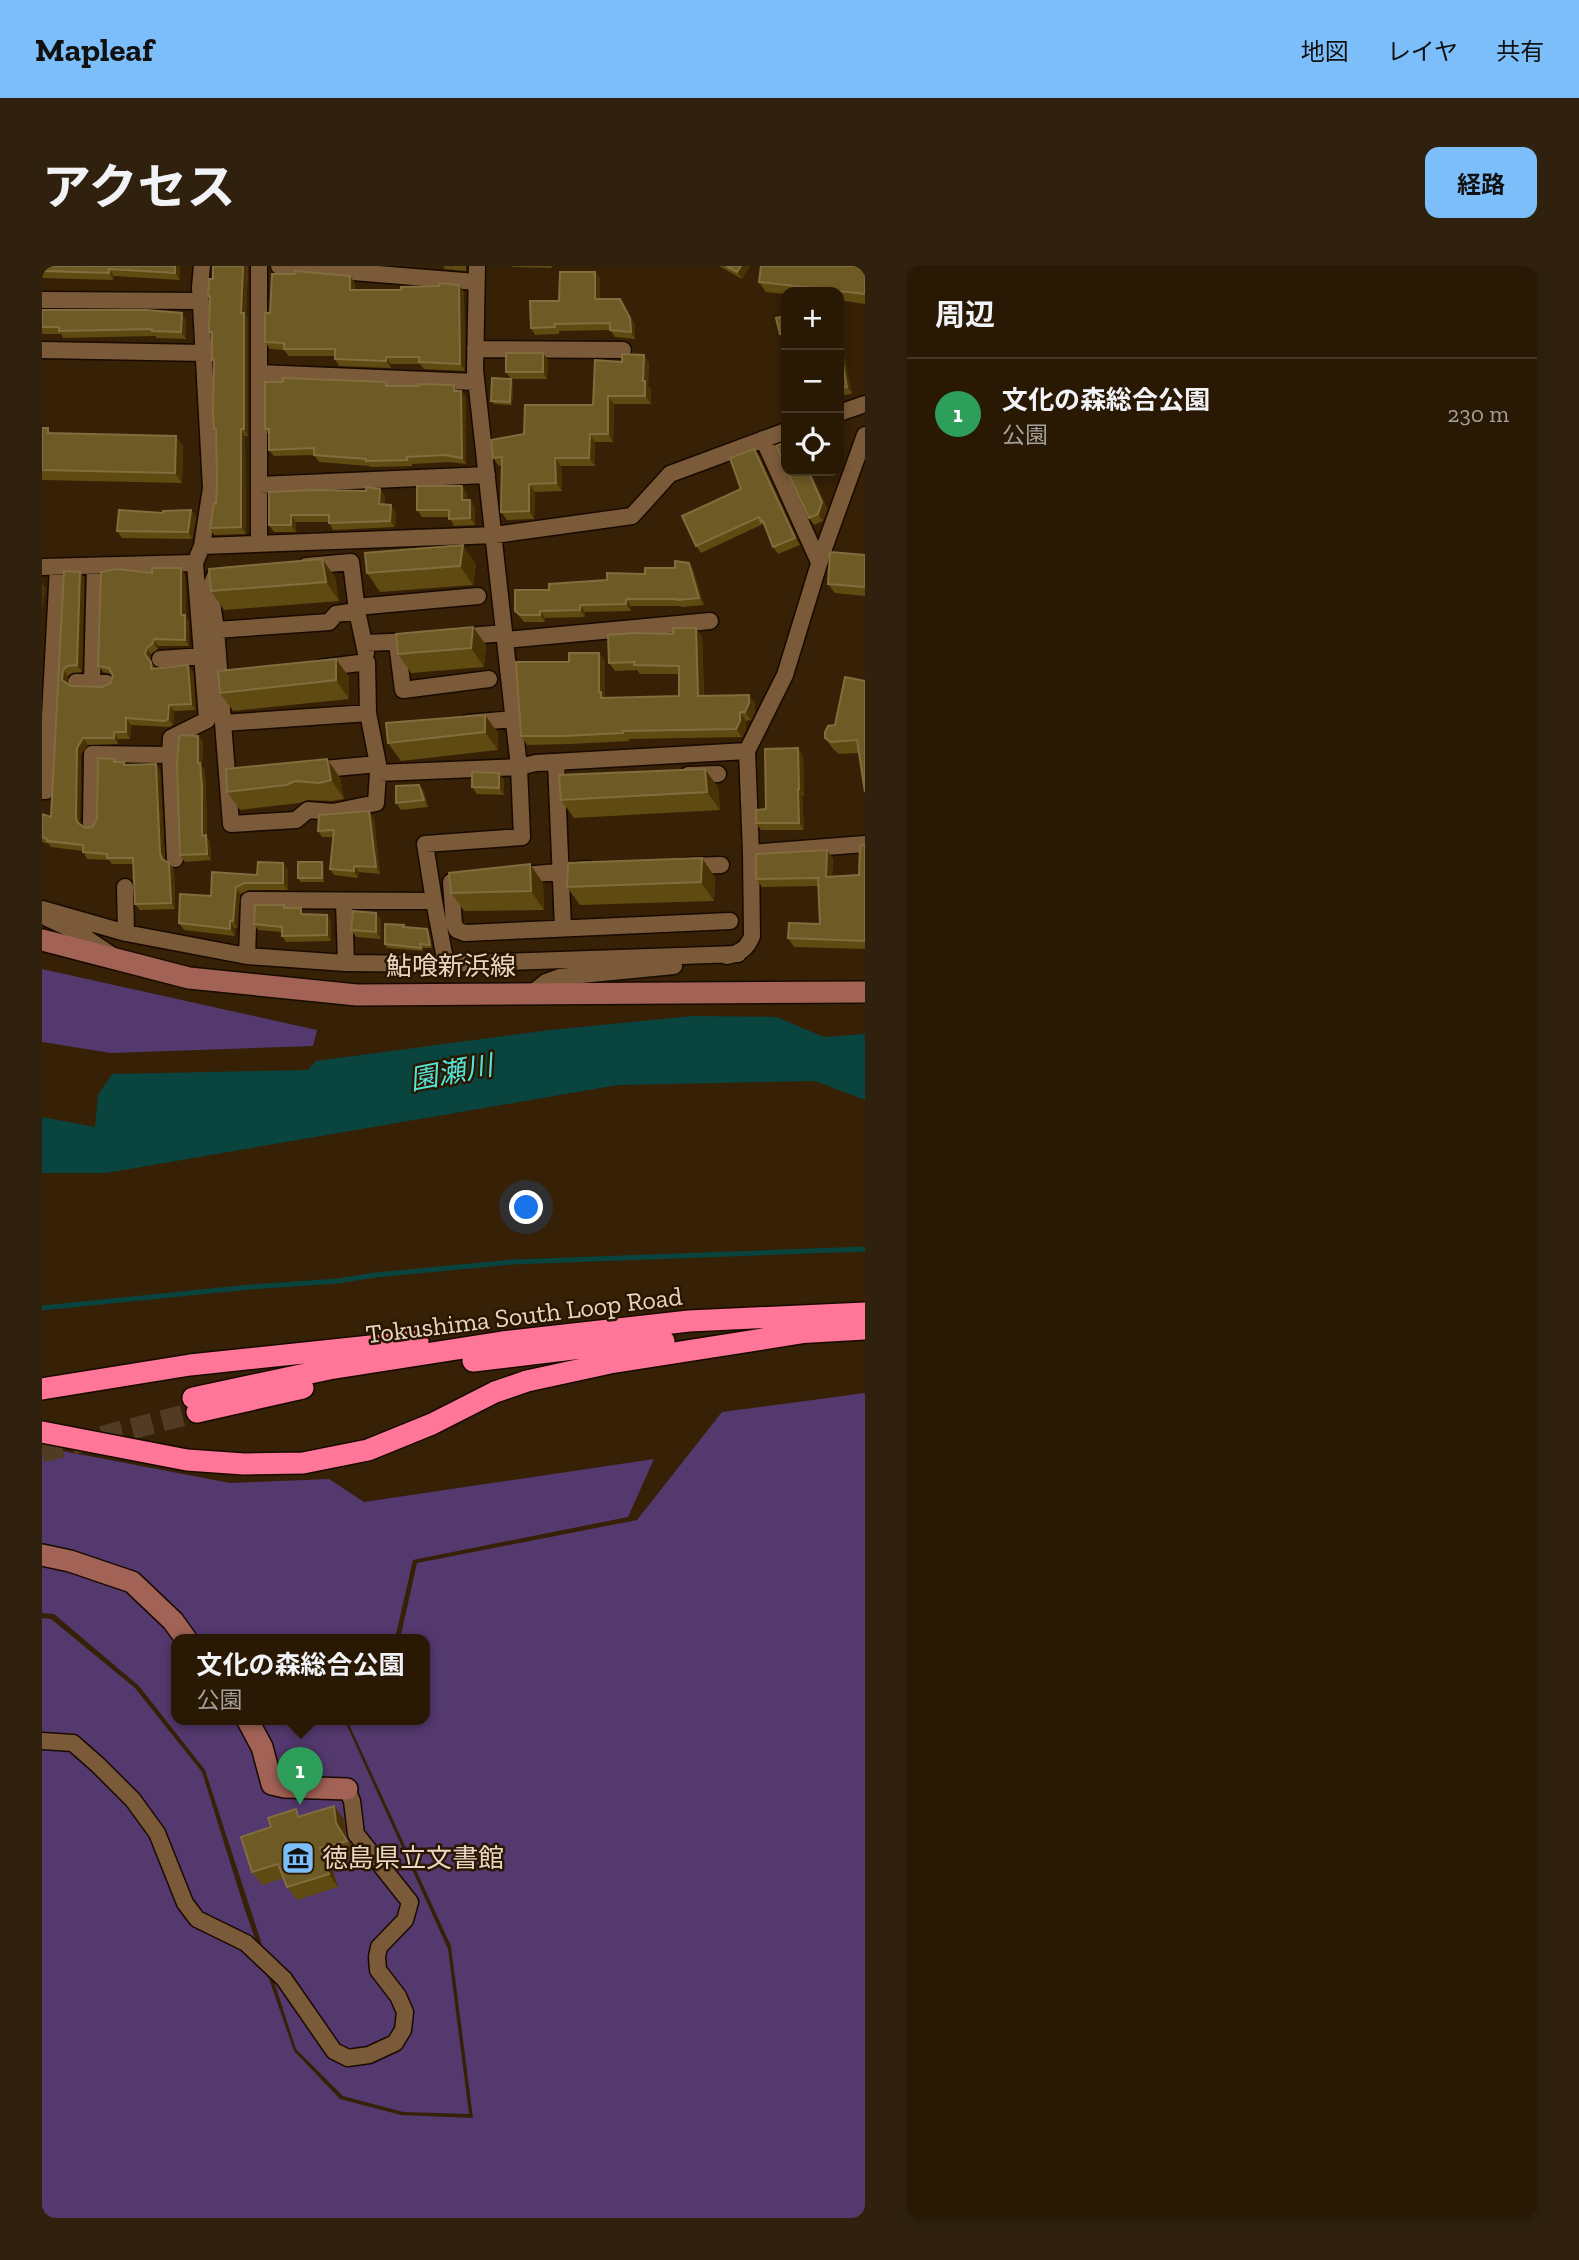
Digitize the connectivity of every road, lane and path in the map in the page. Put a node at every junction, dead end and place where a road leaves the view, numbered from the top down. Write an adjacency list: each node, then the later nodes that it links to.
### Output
1 (202, 266): 6 (street)
2 (259, 266): 11 (street)
3 (279, 266): 4 (street)
4 (477, 274): 7 (street)
5 (42, 300): 6 (street)
6 (201, 301): 10 (street)
7 (475, 349): 9 (street); 12 (street)
8 (42, 350): 10 (street)
9 (624, 350)
10 (204, 353): 22 (street)
11 (259, 373): 12 (street); 19 (street)
12 (476, 382): 18 (street)
13 (865, 404): 14 (street)
14 (844, 411)
15 (781, 433): 17 (street)
16 (865, 435): 23 (street)
17 (762, 439): 20 (street); 23 (street)
18 (487, 475): 19 (street); 20 (street)
19 (259, 485): 21 (street)
20 (495, 535): 21 (street); 33 (street)
21 (259, 543): 22 (street)
22 (202, 547): 24 (street)
23 (820, 562): 48 (street)
24 (195, 563): 25 (street); 36 (street)
25 (95, 565): 26 (street); 43 (street)
26 (50, 567): 56 (street)
27 (297, 567): 30 (street)
28 (229, 575): 32 (street)
29 (478, 596): 30 (street)
30 (356, 609): 32 (street); 34 (street)
31 (710, 621): 33 (street)
32 (216, 630): 42 (street)
33 (504, 636): 35 (street); 44 (street)
34 (364, 643): 35 (street); 38 (street)
35 (397, 643): 41 (street)
36 (202, 656): 37 (street); 49 (street)
37 (160, 659)
38 (368, 662): 39 (street); 46 (street)
39 (300, 670)
40 (247, 677): 42 (street)
41 (489, 679)
42 (220, 680): 45 (street)
43 (92, 682)
44 (513, 719): 47 (street); 51 (street)
45 (223, 723): 46 (street); 52 (street)
46 (375, 723): 52 (street)
47 (454, 724)
48 (747, 751): 50 (street); 59 (street)
49 (170, 755): 57 (street); 60 (street)
50 (556, 762): 51 (street); 64 (street)
51 (519, 767): 52 (street); 68 (street)
52 (378, 769): 53 (street)
53 (296, 772)
54 (718, 774): 55 (street)
55 (678, 775)
56 (42, 791)
57 (91, 824)
58 (865, 844): 59 (street)
59 (751, 853): 76 (street)
60 (175, 859)
61 (721, 865): 62 (street)
62 (668, 867)
63 (601, 869): 64 (street)
64 (560, 870): 65 (street); 73 (street)
65 (501, 877)
66 (476, 880): 73 (street)
67 (125, 887): 74 (street)
68 (434, 901): 69 (street); 80 (street)
69 (344, 902): 77 (street); 79 (street)
70 (42, 909): 74 (street)
71 (42, 916): 78 (street)
72 (730, 921): 73 (street)
73 (563, 928)
74 (126, 933): 77 (street)
75 (42, 940): 78 (main road, 鮎喰新浜線)
76 (738, 954): 80 (street); 84 (street)
77 (247, 956): 79 (street)
78 (118, 959): 84 (main road, 鮎喰新浜線)
79 (346, 963): 80 (street)
80 (446, 964)
81 (865, 981): 83 (street)
82 (865, 992): 83 (main road, 鮎喰新浜線)
83 (835, 993): 84 (main road, 鮎喰新浜線)
84 (531, 994)
85 (865, 1313): 86 (highway, Tokushima South Loop Road)
86 (689, 1321): 88 (highway, Tokushima South Loop Road); 89 (highway)
87 (865, 1329): 88 (highway, Tokushima South Loop Road)
88 (807, 1332): 90 (highway)
89 (42, 1390)
90 (42, 1432)
91 (42, 1556): 92 (main road)
92 (182, 1634)
93 (250, 1725): 95 (main road)
94 (42, 1741): 95 (street)
95 (347, 1790)

